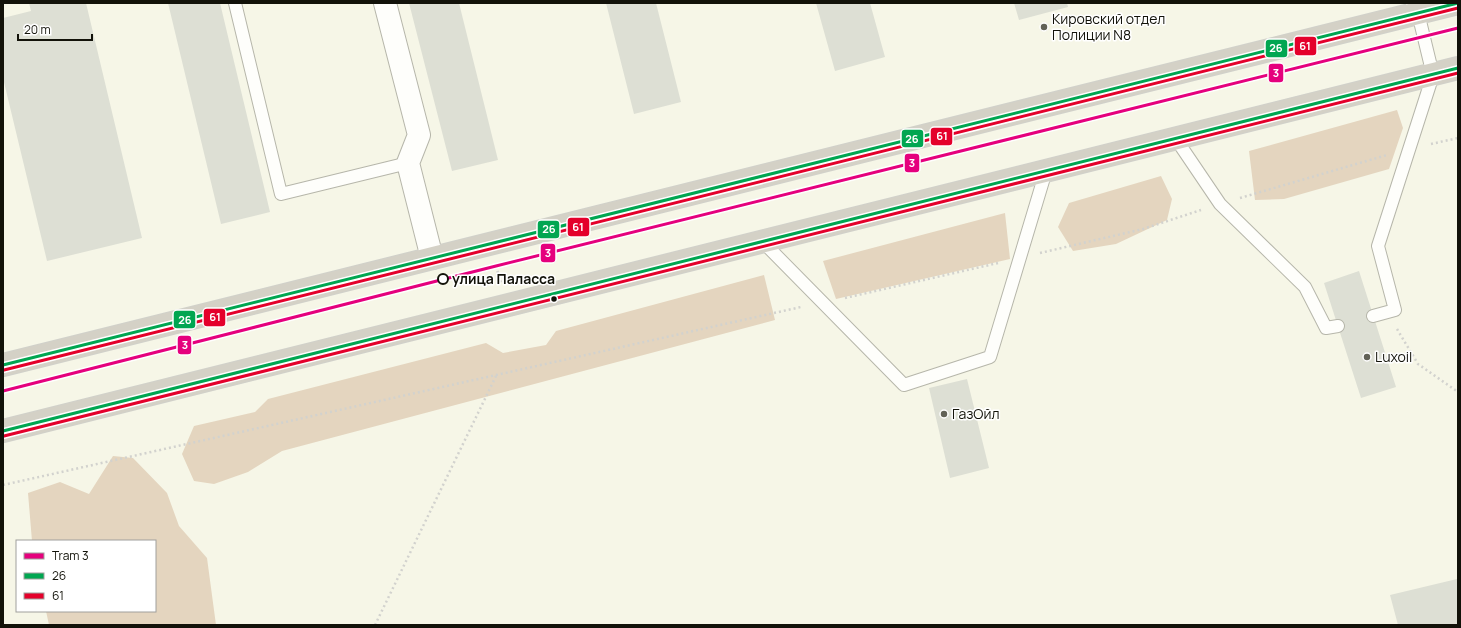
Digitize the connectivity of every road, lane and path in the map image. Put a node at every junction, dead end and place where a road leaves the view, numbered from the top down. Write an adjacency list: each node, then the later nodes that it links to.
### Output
1 (235, 3): 10 (lane)
2 (385, 3): 10 (street)
3 (1458, 3): 4 (highway)
4 (1415, 8): 6 (lane); 14 (highway)
5 (1458, 68): 6 (highway)
6 (1433, 75): 8 (highway); 9 (lane)
7 (1458, 138): 9 (path)
8 (1176, 139): 11 (highway); 12 (lane)
9 (1409, 149): 12 (path); 19 (lane)
10 (408, 163): 15 (street)
11 (1046, 171): 13 (highway); 16 (lane)
12 (1220, 204): 16 (path); 21 (lane)
13 (763, 242): 17 (lane); 18 (highway)
14 (491, 244): 15 (highway); 18 (path)
15 (432, 258): 22 (highway)
16 (1020, 258): 17 (path); 17 (lane)
17 (823, 303): 23 (path)
18 (506, 306): 25 (highway)
19 (1387, 312): 20 (lane); 24 (path)
20 (1373, 316)
21 (1338, 326)
22 (3, 365)
23 (497, 374): 26 (path); 27 (path)
24 (1458, 392)
25 (3, 431)
26 (3, 485)
27 (375, 625)

